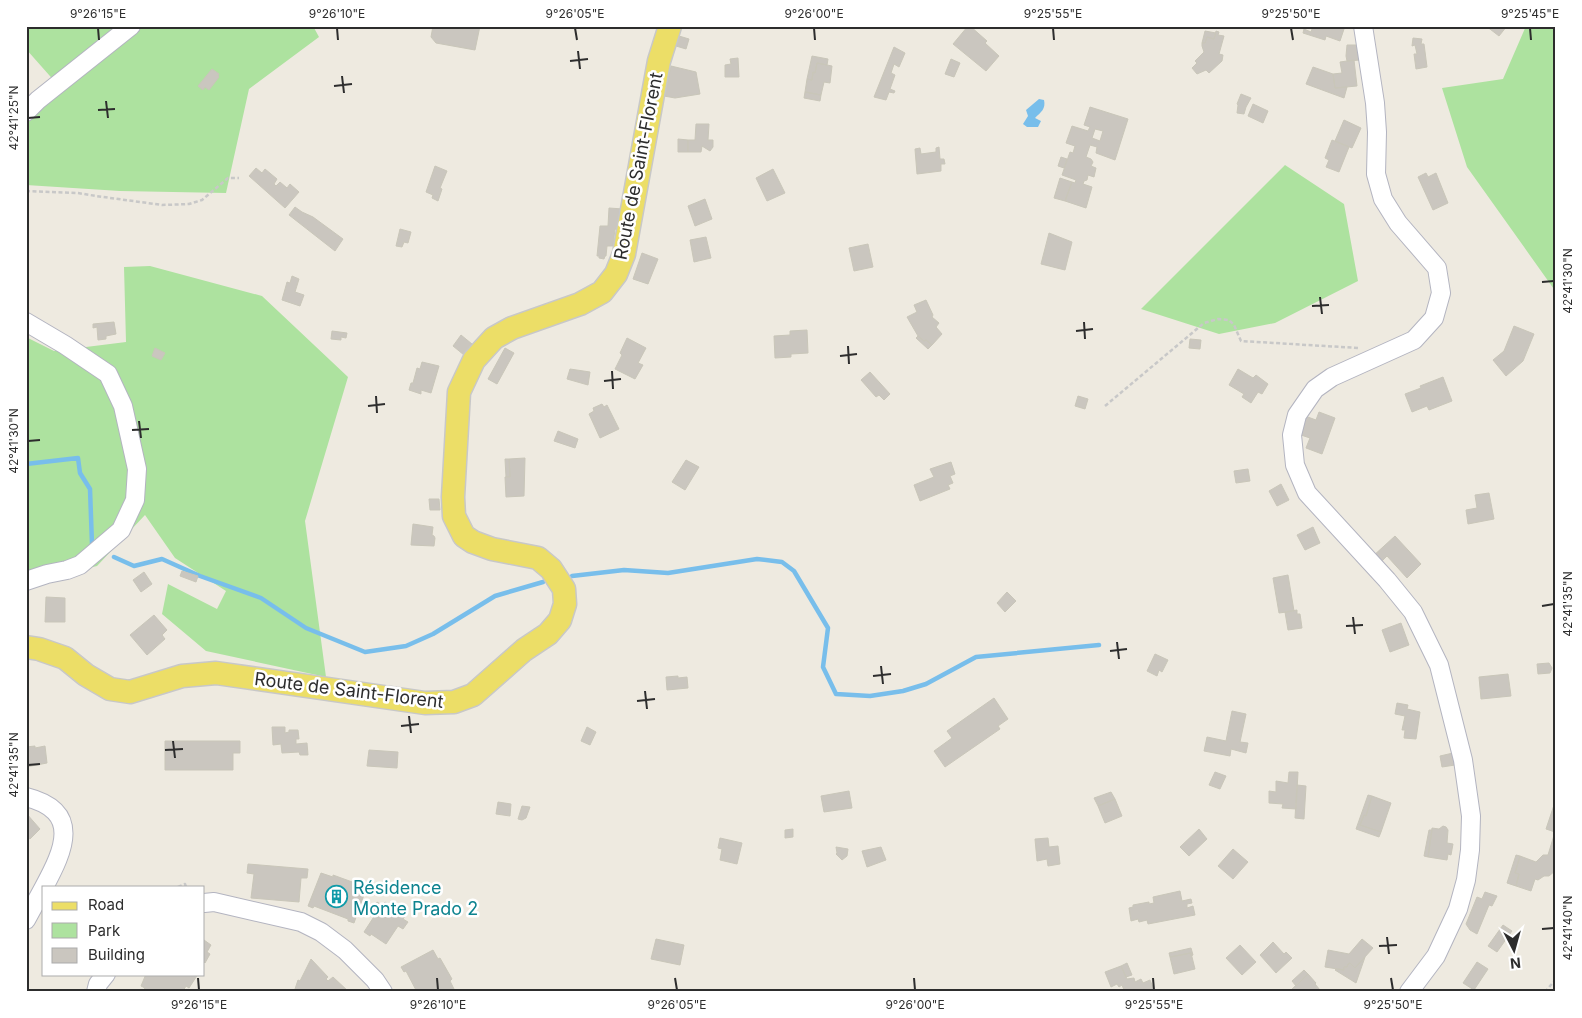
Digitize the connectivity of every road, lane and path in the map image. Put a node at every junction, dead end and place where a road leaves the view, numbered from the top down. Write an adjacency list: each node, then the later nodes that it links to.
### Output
1 (131, 26): 4 (street)
2 (670, 26): 11 (main road, Route de Saint-Florent)
3 (1363, 26): 8 (street)
4 (26, 112)
5 (239, 178): 6 (path)
6 (26, 191)
7 (26, 322): 10 (street)
8 (1389, 352): 9 (path); 21 (street)
9 (1105, 406)
10 (26, 581)
11 (26, 647)
12 (26, 798): 13 (street)
13 (44, 886)
14 (42, 891): 16 (street)
15 (205, 904): 20 (street)
16 (26, 920)
17 (104, 976): 19 (street)
18 (1556, 979): 22 (path)
19 (96, 992)
20 (382, 992)
21 (1409, 992)
22 (1545, 992)

